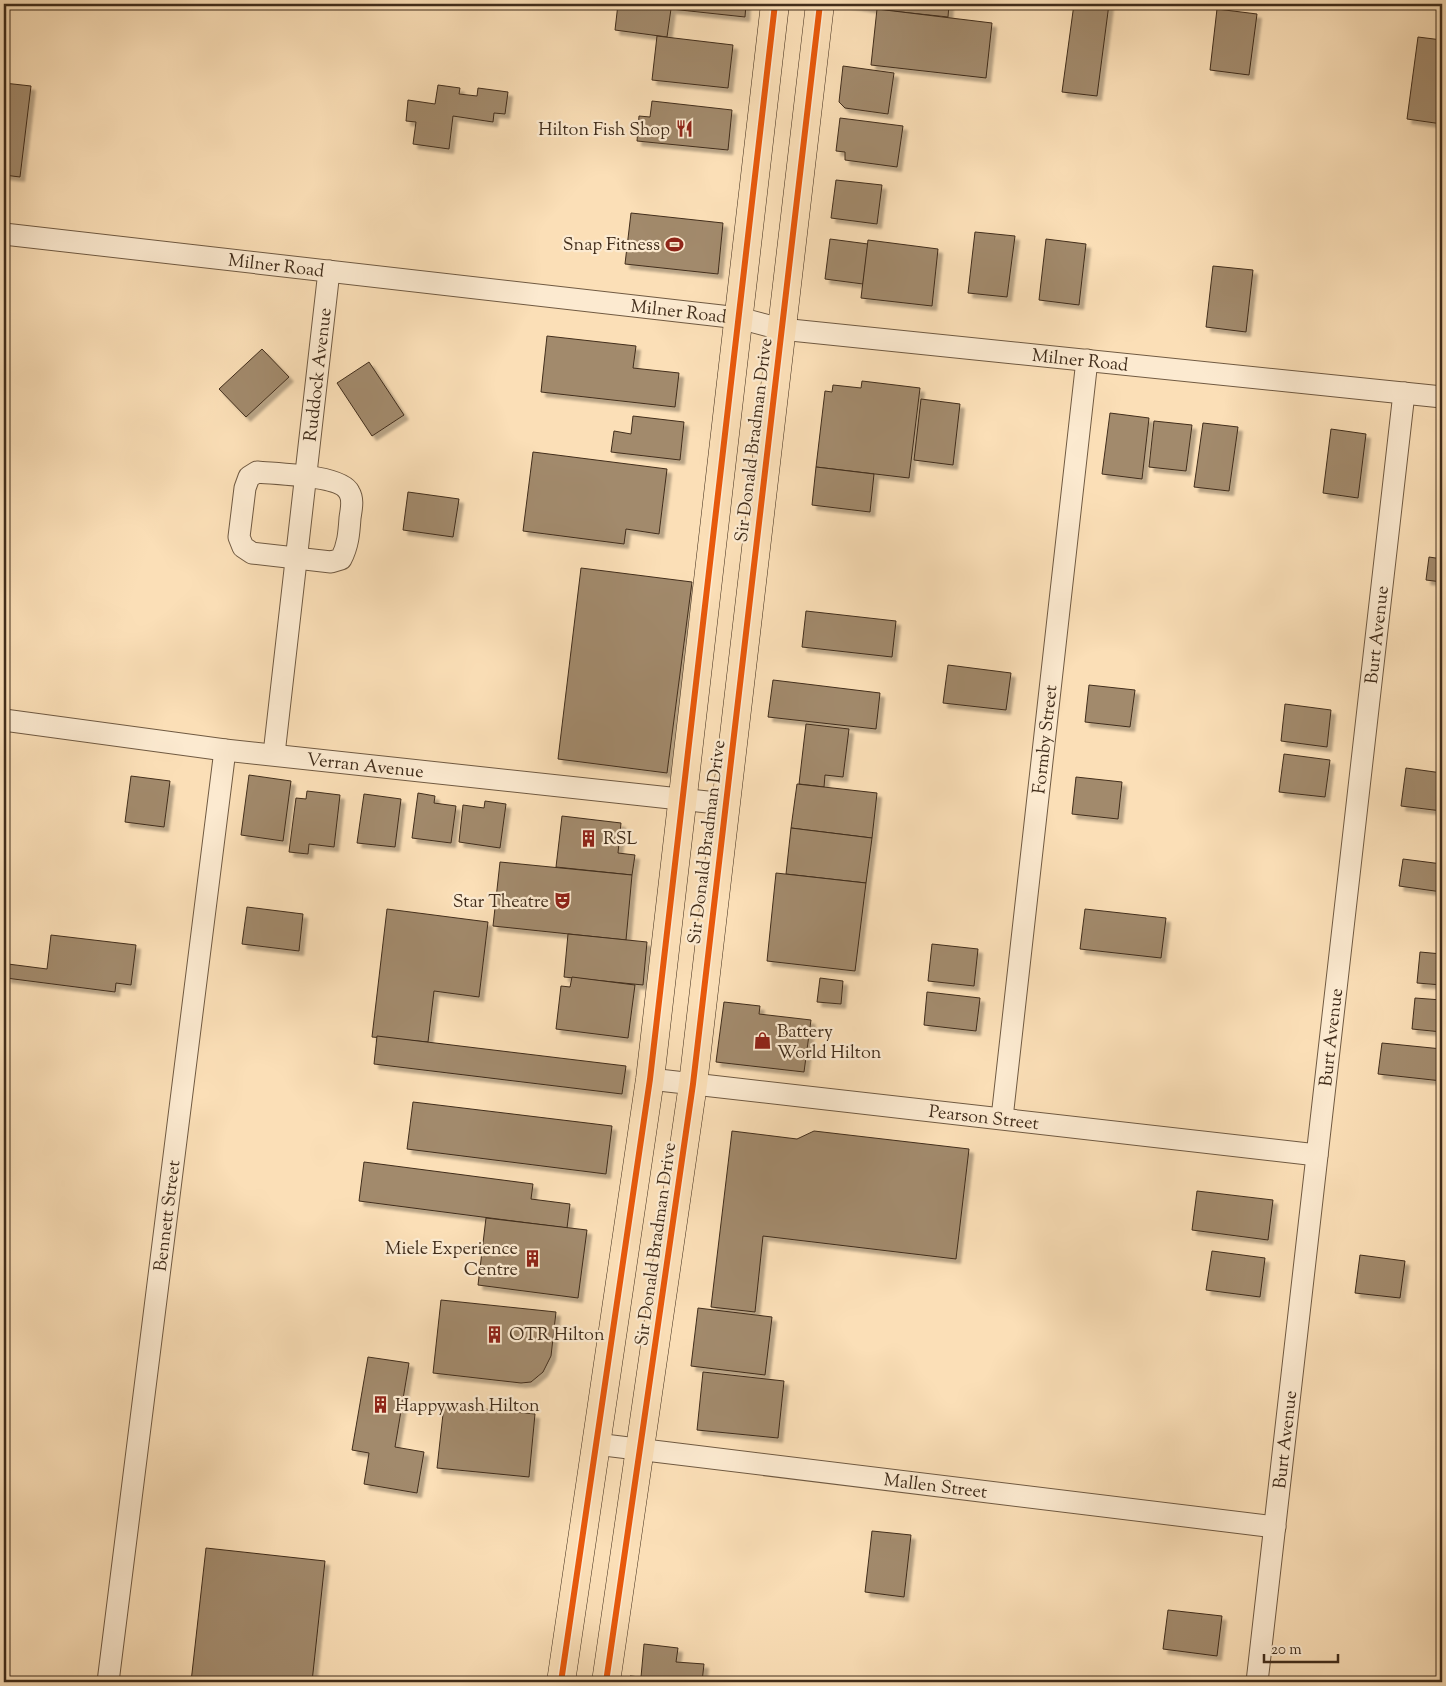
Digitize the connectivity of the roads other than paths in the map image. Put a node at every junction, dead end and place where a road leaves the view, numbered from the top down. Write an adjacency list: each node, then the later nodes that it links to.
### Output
1 (775, 4): 5 (main road, Sir Donald Bradman Drive)
2 (820, 4): 6 (main road, Sir Donald Bradman Drive)
3 (4, 234): 4 (street, Milner Road)
4 (329, 271): 5 (street, Milner Road); 10 (street, Ruddock Avenue)
5 (738, 318): 6 (street, Milner Road); 15 (main road, Sir Donald Bradman Drive)
6 (781, 329): 7 (street, Milner Road); 16 (main road, Sir Donald Bradman Drive)
7 (1088, 360): 8 (street, Milner Road); 19 (street, Formby Street)
8 (1404, 393): 9 (street, Milner Road); 20 (street, Burt Avenue)
9 (1442, 397)
10 (306, 476): 11 (street, Ruddock Avenue); 11 (street); 11 (street)
11 (295, 557): 14 (street, Ruddock Avenue)
12 (4, 720): 13 (street, Verran Avenue)
13 (225, 750): 14 (street, Verran Avenue); 24 (street, Bennett Street)
14 (274, 754): 15 (street, Verran Avenue)
15 (684, 798): 16 (street, Verran Avenue); 17 (main road, Sir Donald Bradman Drive)
16 (726, 804): 18 (main road, Sir Donald Bradman Drive)
17 (650, 1079): 18 (street, Pearson Street); 21 (main road, Sir Donald Bradman Drive)
18 (693, 1084): 19 (street, Pearson Street); 22 (main road, Sir Donald Bradman Drive)
19 (1002, 1118): 20 (street, Pearson Street)
20 (1317, 1155): 23 (street, Burt Avenue)
21 (596, 1444): 22 (street, Mallen Street); 25 (main road, Sir Donald Bradman Drive)
22 (640, 1451): 23 (street, Mallen Street); 26 (main road, Sir Donald Bradman Drive)
23 (1275, 1527): 27 (street, Burt Avenue)
24 (108, 1682)
25 (561, 1682)
26 (606, 1682)
27 (1257, 1682)

